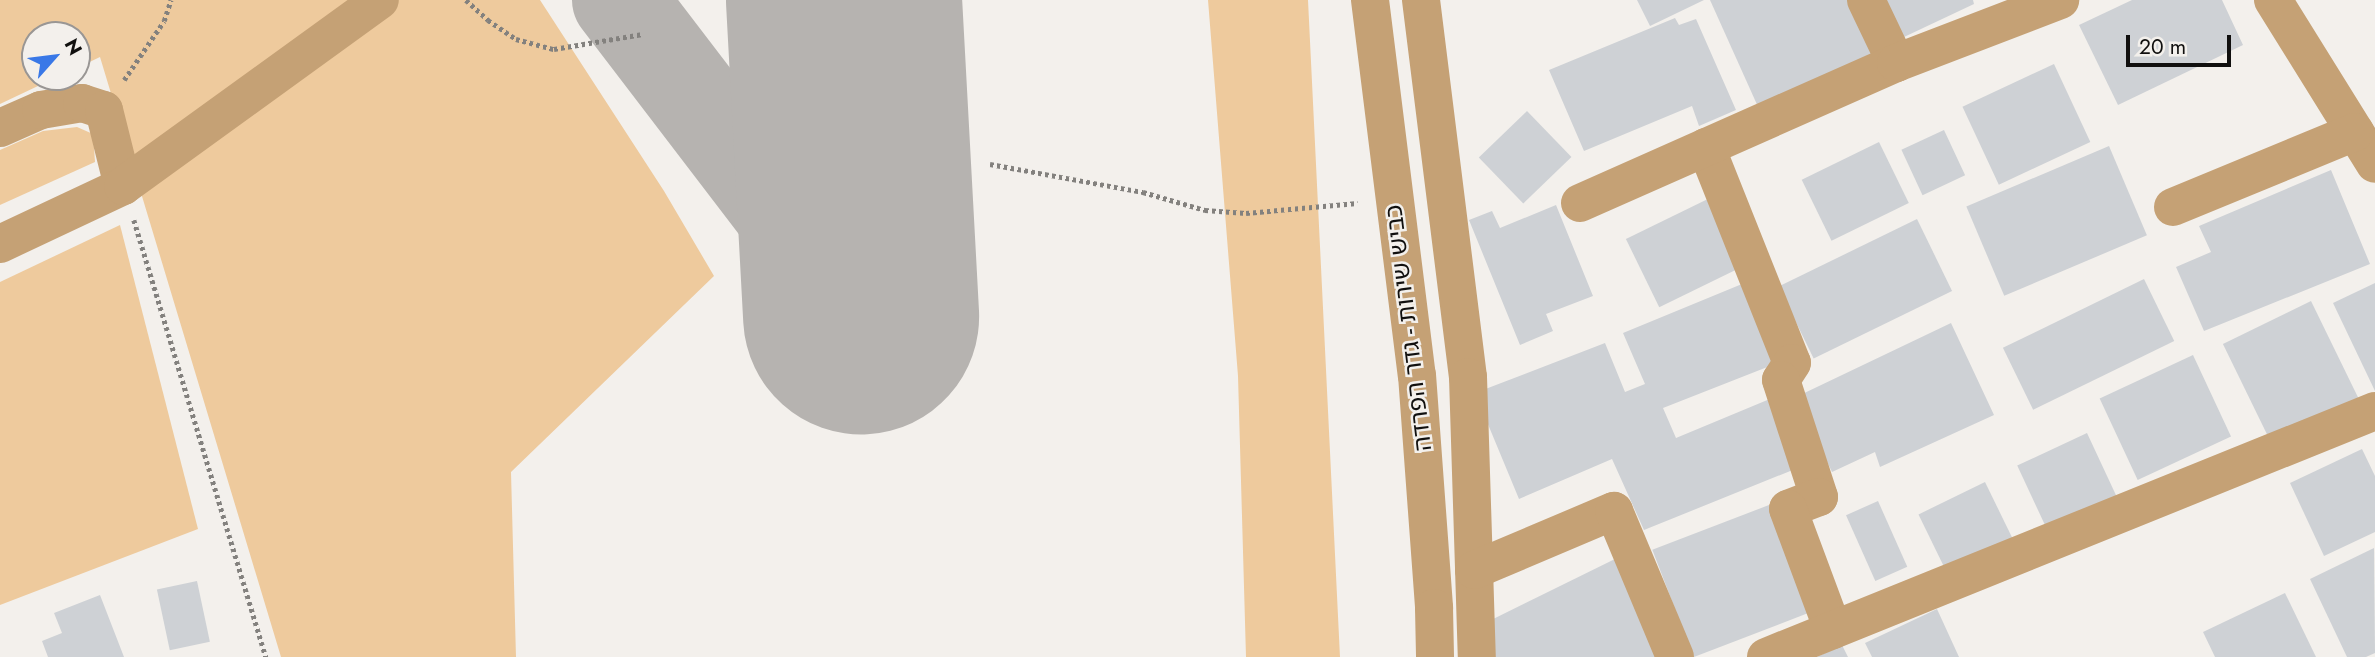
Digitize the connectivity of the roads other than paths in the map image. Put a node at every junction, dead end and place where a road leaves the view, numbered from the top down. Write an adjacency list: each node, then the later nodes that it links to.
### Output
1 (380, 0): 12 (street)
2 (1370, 0): 19 (street, כביש שירות - גדר הפרדה)
3 (1421, 0): 17 (street)
4 (1866, 0): 7 (street)
5 (2060, 0): 7 (street)
6 (2273, 0): 9 (street)
7 (1896, 62): 10 (street)
8 (0, 128): 12 (street)
9 (2355, 132): 11 (street); 14 (street)
10 (1706, 147): 13 (street); 18 (street)
11 (2375, 164)
12 (124, 186): 15 (street)
13 (1580, 203)
14 (2174, 207)
15 (0, 244)
16 (2375, 411): 18 (street)
17 (1474, 570): 20 (street); 21 (street)
18 (1833, 630): 22 (street)
19 (1435, 657)
20 (1477, 657)
21 (1675, 657)
22 (1766, 657)

